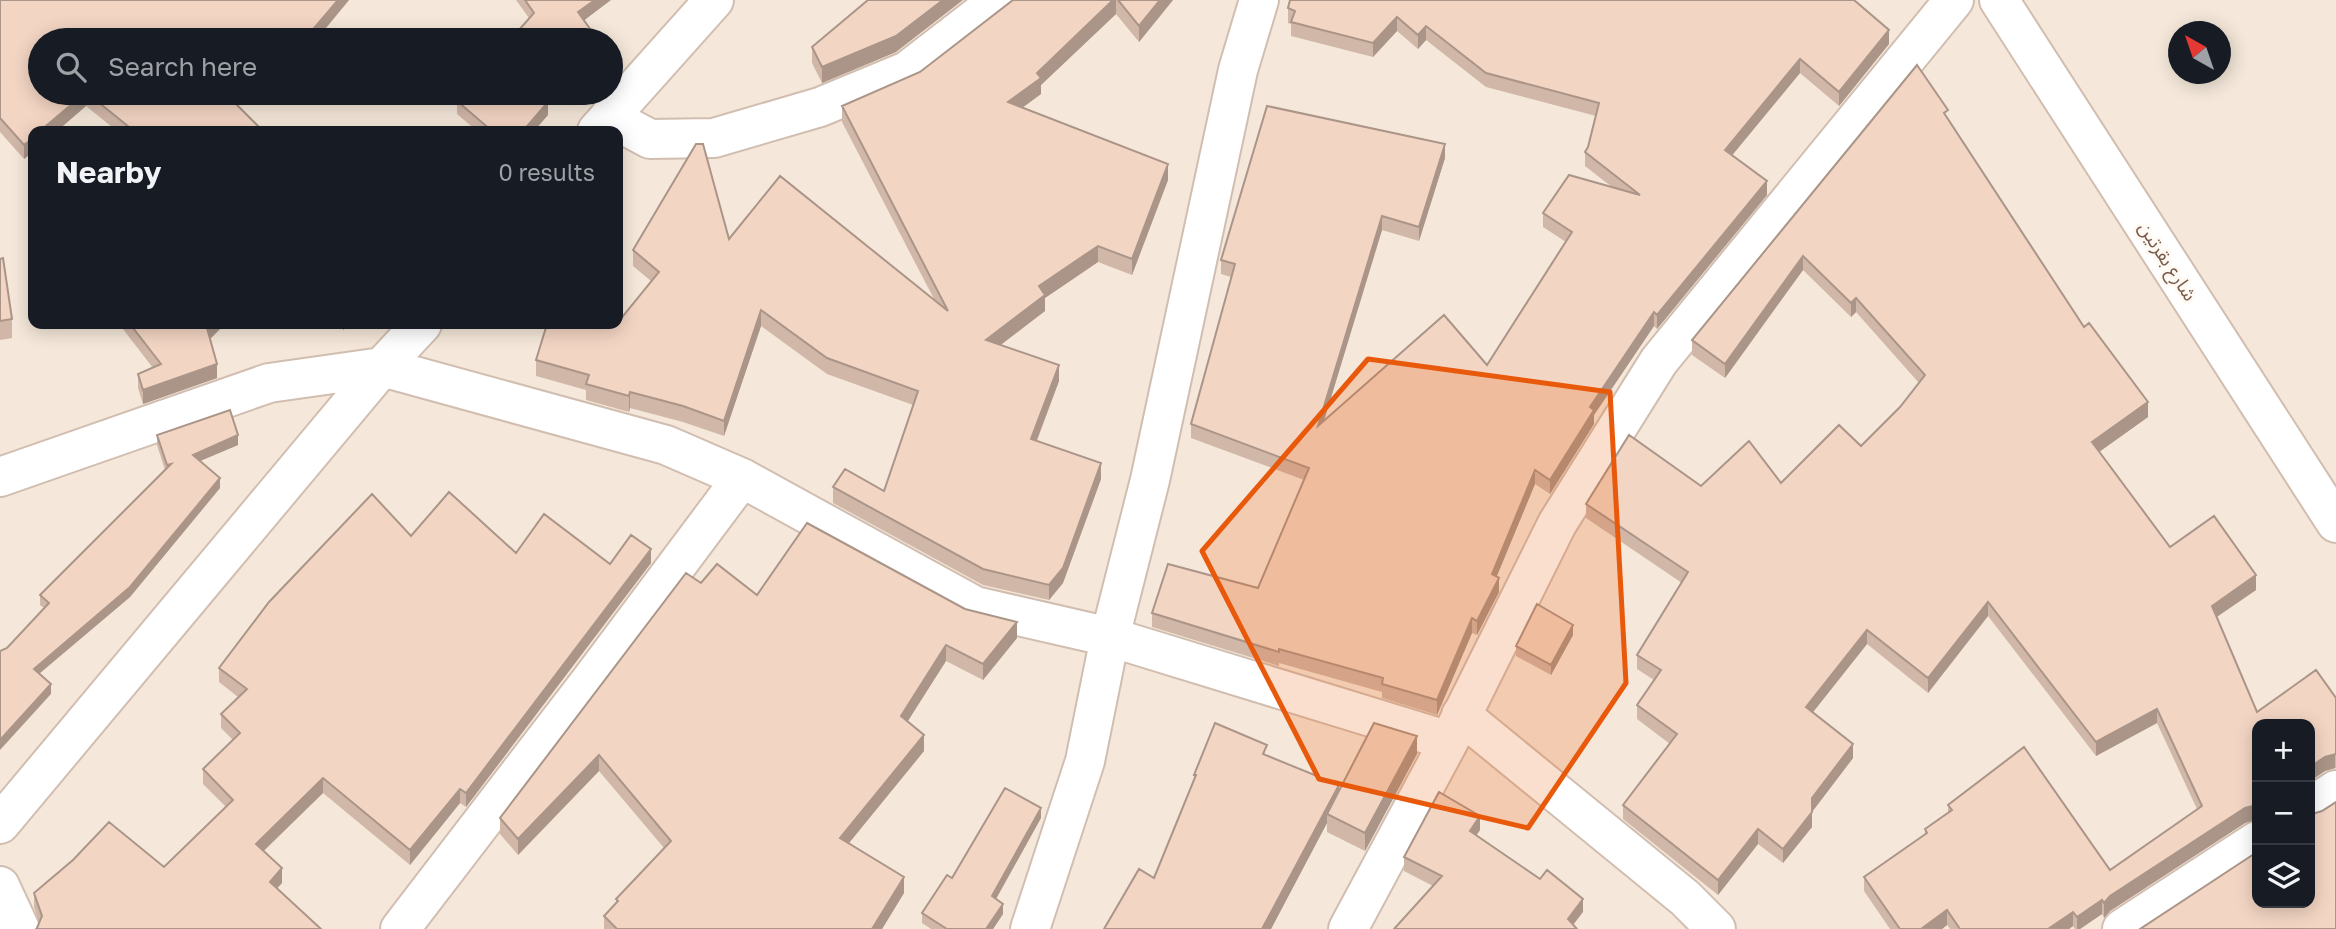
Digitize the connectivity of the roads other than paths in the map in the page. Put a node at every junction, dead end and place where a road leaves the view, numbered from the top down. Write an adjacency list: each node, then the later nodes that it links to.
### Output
1 (714, 0): 6 (street)
2 (999, 0): 9 (street)
3 (1259, 0): 15 (street)
4 (1954, 0): 16 (street)
5 (1999, 0): 14 (street, شارع بقرتين)
6 (623, 102)
7 (620, 105): 8 (street)
8 (603, 124)
9 (623, 130)
10 (417, 329): 11 (street)
11 (382, 367): 12 (street); 13 (street); 19 (street)
12 (0, 477)
13 (742, 478): 15 (street); 23 (street)
14 (2336, 523)
15 (1110, 637): 16 (street); 24 (street)
16 (1455, 728): 25 (street); 26 (street)
17 (2336, 790): 18 (street)
18 (2315, 804)
19 (0, 824)
20 (2252, 844): 27 (street)
21 (0, 886): 22 (street)
22 (20, 929)
23 (400, 929)
24 (1030, 929)
25 (1348, 929)
26 (1716, 929)
27 (2122, 929)

